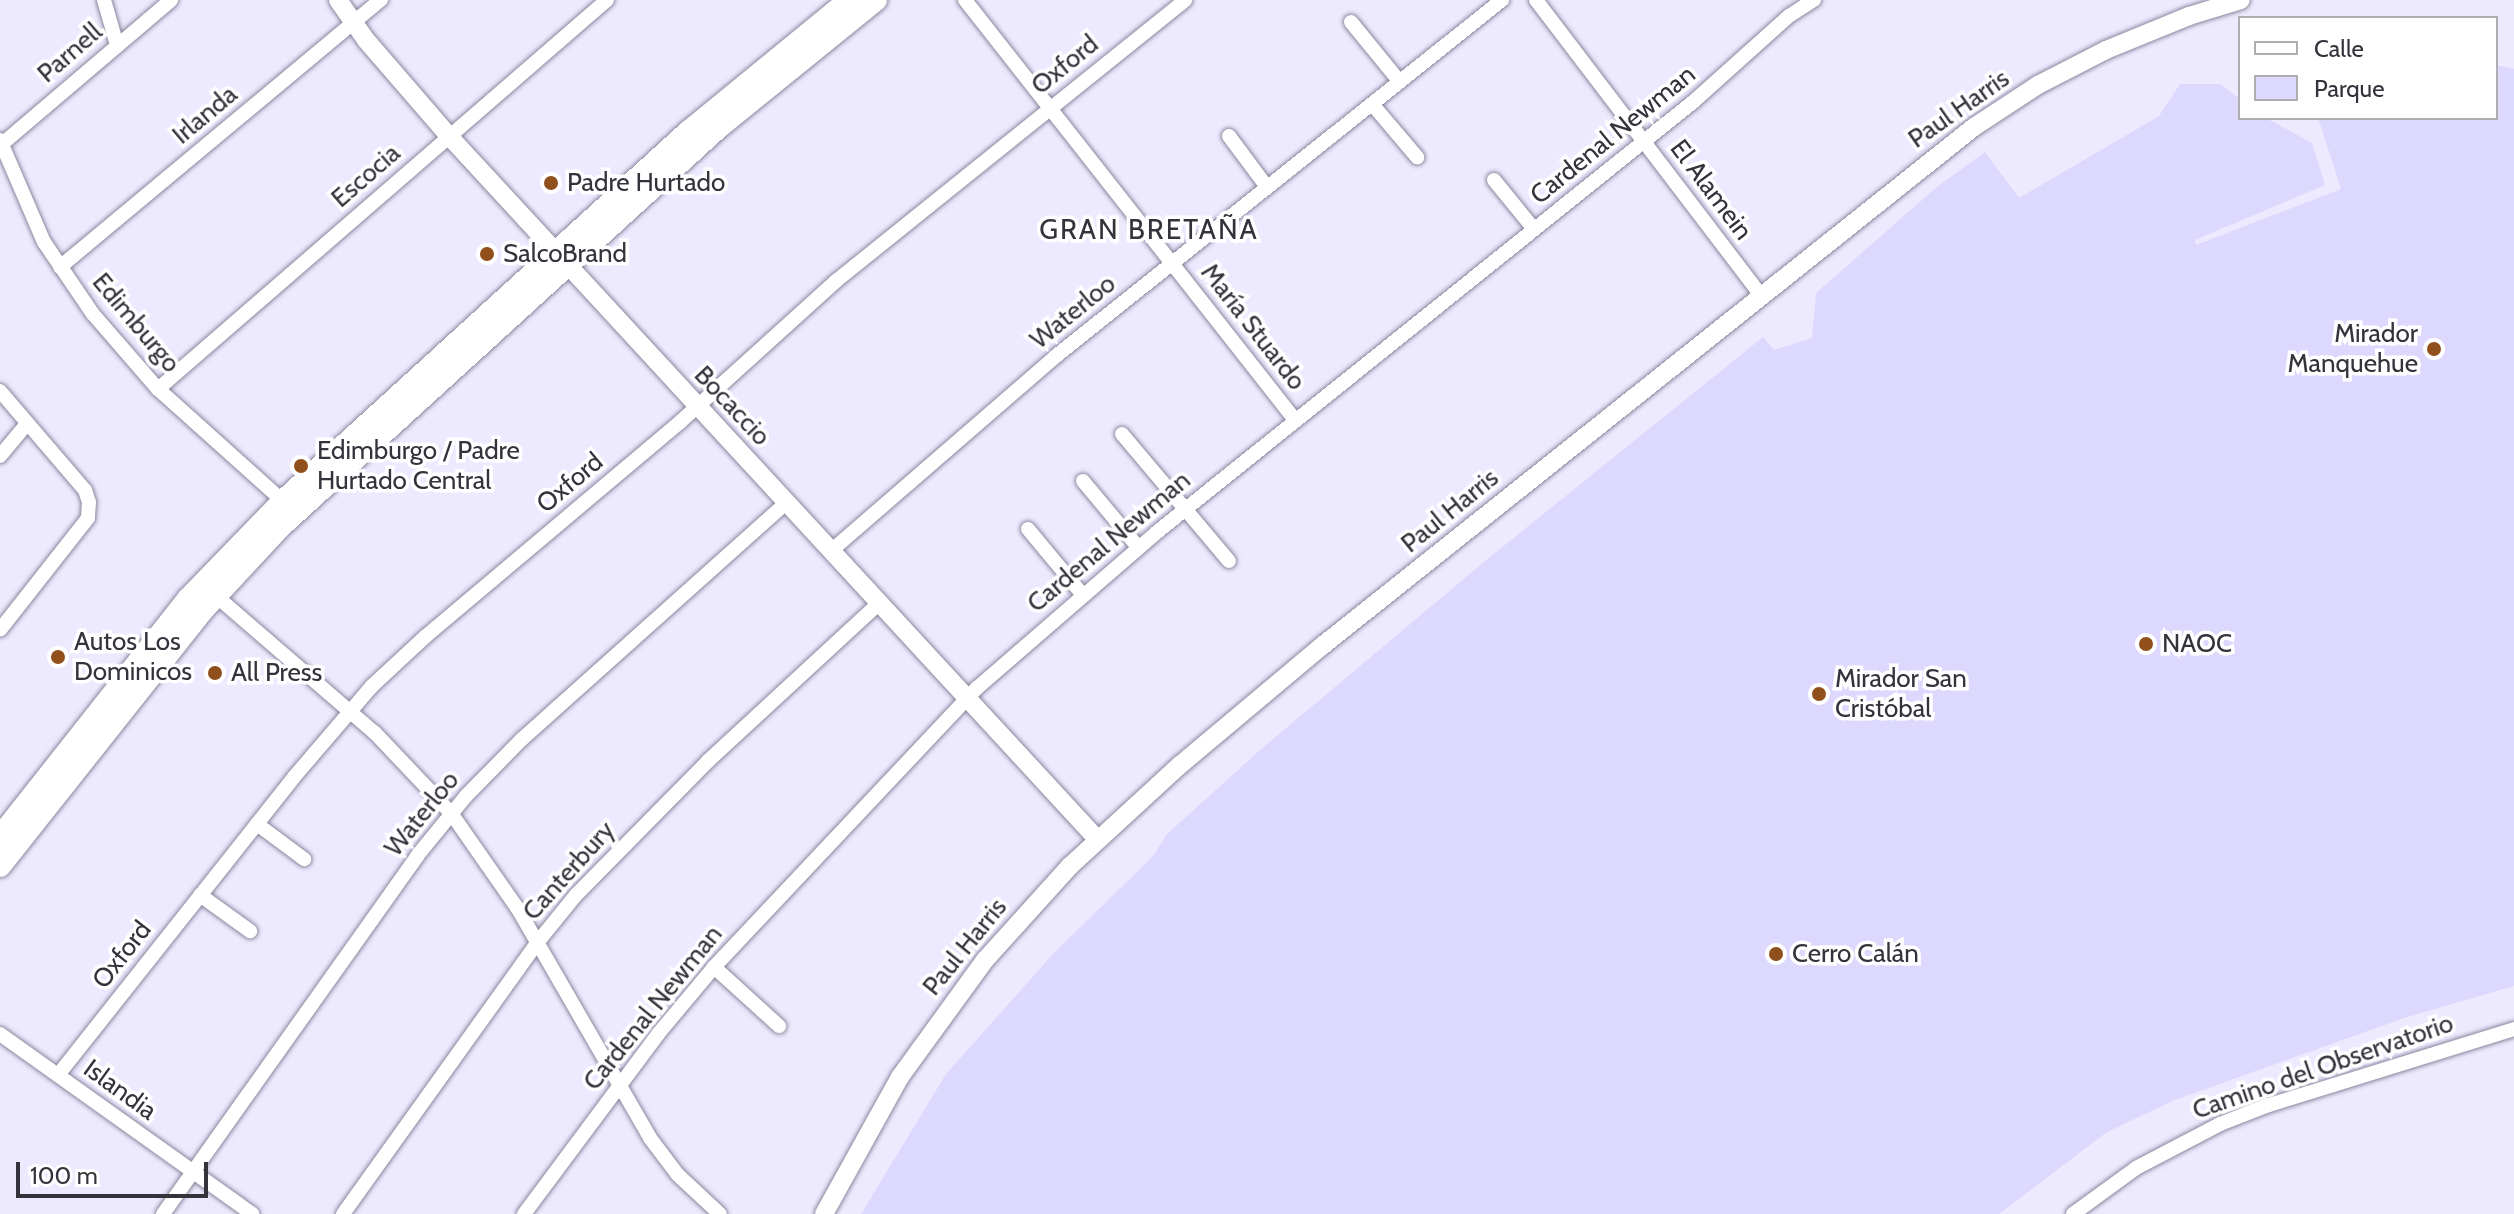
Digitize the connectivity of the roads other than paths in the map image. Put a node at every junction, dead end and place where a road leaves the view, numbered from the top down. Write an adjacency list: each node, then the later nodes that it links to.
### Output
1 (104, 0): 18 (street)
2 (171, 0): 18 (street, Parnell)
3 (338, 0): 17 (street, Bocaccio)
4 (381, 0): 17 (street, Irlanda)
5 (607, 0): 22 (street, Escocia)
6 (849, 0): 30 (main road)
7 (876, 0): 30 (main road)
8 (965, 0): 21 (street, María Stuardo)
9 (1185, 0): 21 (street, Oxford)
10 (1502, 0): 19 (street, Waterloo)
11 (1536, 0): 24 (street, El Alamein)
12 (1800, 0): 15 (street)
13 (1814, 0): 15 (street, Cardenal Newman)
14 (2241, 0): 33 (street, Paul Harris)
15 (1789, 16): 24 (street, Cardenal Newman)
16 (1351, 22): 19 (street)
17 (354, 23): 22 (street, Bocaccio); 32 (street, Irlanda)
18 (117, 45): 25 (street, Parnell)
19 (1400, 82): 20 (street, Waterloo)
20 (1372, 104): 26 (street); 28 (street, Waterloo)
21 (1050, 108): 31 (street, María Stuardo); 36 (street, Oxford)
22 (449, 136): 30 (street, Bocaccio); 34 (street, Escocia)
23 (1229, 136): 28 (street)
24 (1644, 141): 29 (street, Cardenal Newman); 33 (street, El Alamein)
25 (1, 142): 32 (street, Edimburgo)
26 (1417, 157)
27 (1494, 180): 29 (street)
28 (1267, 187): 31 (street, Waterloo)
29 (1534, 229): 37 (street, Cardenal Newman)
30 (560, 258): 36 (street, Bocaccio); 42 (main road); 50 (main road)
31 (1172, 264): 37 (street, María Stuardo); 47 (street, Waterloo)
32 (60, 267): 34 (street, Edimburgo)
33 (1761, 295): 58 (street, Paul Harris)
34 (158, 389): 42 (street, Edimburgo)
35 (0, 391): 38 (street)
36 (696, 407): 43 (street, Bocaccio); 54 (street, Oxford)
37 (1295, 420): 44 (street, Cardenal Newman)
38 (26, 425): 40 (street); 52 (street)
39 (1122, 434): 44 (street)
40 (0, 456)
41 (1083, 481): 46 (street)
42 (283, 501): 57 (main road)
43 (786, 503): 47 (street, Bocaccio); 55 (street, Waterloo)
44 (1185, 509): 46 (street, Cardenal Newman); 48 (street)
45 (1028, 529): 49 (street)
46 (1138, 547): 49 (street, Cardenal Newman)
47 (831, 551): 51 (street, Bocaccio)
48 (1229, 561)
49 (1082, 594): 53 (street, Cardenal Newman)
50 (215, 595): 54 (street); 60 (main road)
51 (879, 603): 53 (street, Bocaccio); 63 (street, Canterbury)
52 (0, 630)
53 (967, 697): 58 (street, Bocaccio); 64 (street, Cardenal Newman)
54 (349, 709): 55 (street); 56 (street, Oxford)
55 (451, 813): 63 (street); 70 (street, Waterloo)
56 (257, 824): 59 (street); 61 (street, Oxford)
57 (1, 834)
58 (1097, 839): 76 (street, Paul Harris)
59 (304, 859)
60 (0, 866)
61 (200, 895): 62 (street); 68 (street, Oxford)
62 (250, 931)
63 (537, 943): 69 (street); 73 (street, Canterbury)
64 (714, 967): 65 (street); 69 (street, Cardenal Newman)
65 (779, 1026)
66 (2514, 1029): 77 (street, Camino del Observatorio)
67 (0, 1034): 68 (street, Islandia)
68 (58, 1075): 70 (street, Islandia)
69 (619, 1087): 74 (street, Cardenal Newman); 75 (street)
70 (193, 1172): 71 (street, Waterloo); 72 (street, Islandia)
71 (163, 1214)
72 (252, 1214)
73 (343, 1214)
74 (524, 1214)
75 (720, 1214)
76 (824, 1214)
77 (2073, 1214)

